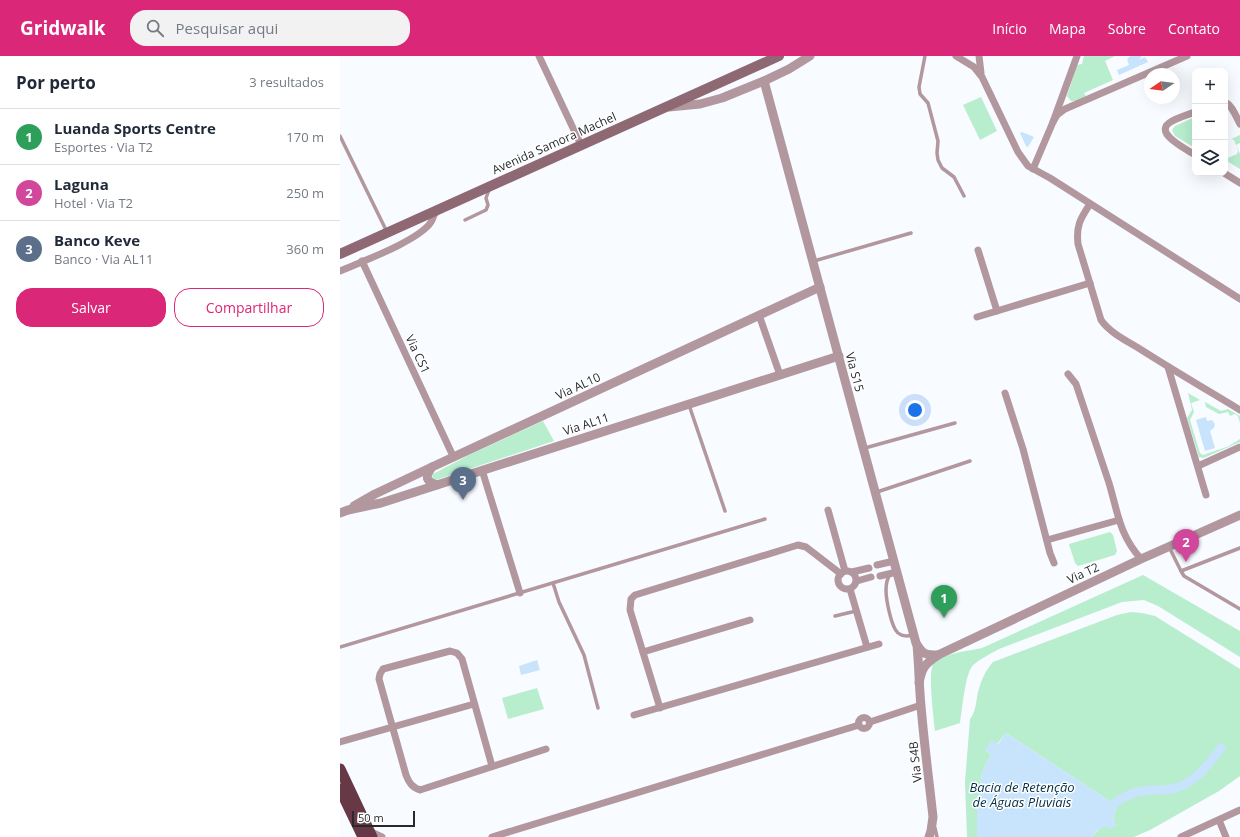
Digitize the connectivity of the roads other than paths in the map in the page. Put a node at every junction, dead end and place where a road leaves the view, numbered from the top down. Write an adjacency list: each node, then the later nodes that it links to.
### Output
1 (539, 56): 19 (street)
2 (778, 56): 14 (main road, Avenida Samora Machel)
3 (810, 56): 10 (street)
4 (925, 56): 25 (lane)
5 (956, 56): 9 (street)
6 (979, 56): 9 (street)
7 (1077, 56): 11 (street)
8 (1187, 56): 13 (street)
9 (982, 77): 21 (street)
10 (764, 81): 14 (street); 34 (street, Via S15)
11 (1063, 94): 13 (street); 16 (street)
12 (1228, 104): 17 (street)
13 (1073, 106): 16 (street)
14 (662, 108): 19 (main road, Avenida Samora Machel)
15 (1192, 113): 20 (street)
16 (1053, 122): 21 (street)
17 (1240, 124)
18 (340, 136): 29 (lane)
19 (581, 145): 24 (main road, Avenida Samora Machel)
20 (1192, 153)
21 (1033, 169): 26 (street)
22 (1228, 176): 23 (street)
23 (1240, 183)
24 (491, 186): 27 (main road, Avenida Samora Machel); 28 (lane)
25 (964, 196)
26 (1090, 204): 36 (street); 38 (street)
27 (436, 211): 29 (main road, Avenida Samora Machel); 33 (street)
28 (465, 220)
29 (387, 233): 32 (main road, Avenida Samora Machel)
30 (911, 233): 34 (lane)
31 (978, 250): 39 (street)
32 (340, 254)
33 (362, 261): 35 (street); 52 (street, Via CS1)
34 (813, 262): 37 (street, Via S15)
35 (340, 271)
36 (1090, 283): 39 (street); 43 (street)
37 (820, 288): 40 (street, Via AL10); 42 (street, Via S15)
38 (1240, 299)
39 (997, 311): 41 (street)
40 (759, 315): 45 (street); 52 (street, Via AL10)
41 (977, 317)
42 (838, 356): 45 (street, Via AL11); 51 (street, Via S15)
43 (1168, 367): 48 (street); 55 (street)
44 (1068, 374): 65 (street)
45 (780, 375): 47 (street, Via AL11)
46 (1005, 393): 66 (street)
47 (688, 404): 56 (street, Via AL11); 62 (lane)
48 (1240, 410)
49 (955, 423): 51 (lane)
50 (1240, 447): 55 (street)
51 (864, 448): 58 (street, Via S15)
52 (453, 456): 54 (street, Via AL10)
53 (970, 460): 58 (lane)
54 (432, 466): 57 (street); 61 (street, Via AL10)
55 (1198, 466): 59 (street)
56 (482, 470): 57 (street, Via AL11); 82 (street)
57 (437, 485): 61 (street, Via AL11)
58 (876, 493): 70 (street, Via S15)
59 (1206, 495)
60 (828, 510): 75 (street)
61 (344, 511)
62 (725, 511)
63 (1240, 515): 67 (street, Via T2)
64 (765, 519): 80 (lane)
65 (1119, 520): 66 (street); 69 (street)
66 (1047, 540): 71 (street)
67 (1169, 546): 69 (street, Via T2); 74 (lane)
68 (1240, 548): 74 (lane)
69 (1141, 559): 92 (street, Via T2)
70 (894, 561): 72 (street); 76 (street, Via S15)
71 (1054, 562)
72 (877, 565)
73 (869, 568): 75 (street)
74 (1181, 571): 83 (lane)
75 (846, 572): 79 (street); 81 (street); 91 (street)
76 (894, 572): 77 (street); 87 (street, Via S15); 87 (lane)
77 (880, 576)
78 (871, 577): 79 (street)
79 (857, 581): 81 (street)
80 (553, 583): 82 (lane); 96 (lane)
81 (850, 589): 84 (street)
82 (520, 593): 89 (lane)
83 (1240, 609)
84 (857, 611): 85 (lane); 90 (street)
85 (835, 616)
86 (750, 620): 91 (street)
87 (915, 639): 92 (street); 93 (street, Via S4B)
88 (879, 644): 90 (street)
89 (340, 647)
90 (867, 647): 97 (street)
91 (643, 652): 97 (street)
92 (938, 655): 93 (street, Via S4B)
93 (919, 683): 95 (street, Via S4B)
94 (474, 704): 99 (street); 99 (street); 102 (street)
95 (921, 705): 107 (street, Via S4B); 111 (street)
96 (598, 708)
97 (660, 708): 98 (street)
98 (634, 716)
99 (392, 727): 100 (street); 102 (street)
100 (340, 742)
101 (546, 749): 102 (street)
102 (492, 766)
103 (340, 769): 109 (highway)
104 (340, 789): 105 (highway)
105 (343, 804): 109 (highway)
106 (1240, 810): 108 (street)
107 (932, 817): 112 (street, Via S4B); 113 (lane)
108 (1218, 820): 114 (street); 115 (street)
109 (368, 835): 110 (street)
110 (382, 837)
111 (492, 837)
112 (929, 837)
113 (936, 837)
114 (1181, 837)
115 (1226, 837)

